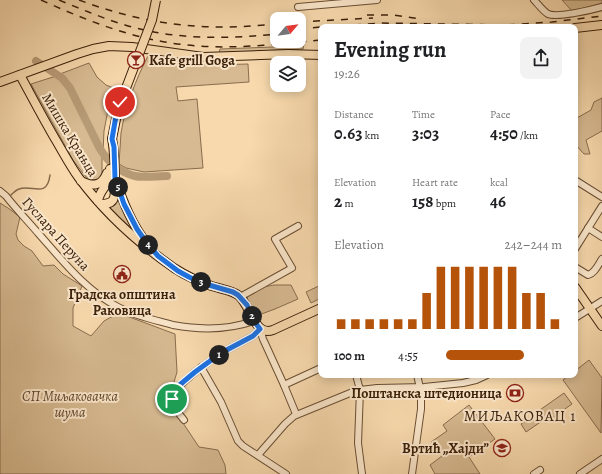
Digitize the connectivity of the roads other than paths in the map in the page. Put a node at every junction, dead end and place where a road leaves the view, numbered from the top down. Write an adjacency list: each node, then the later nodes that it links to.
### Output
1 (156, 0): 11 (main road, bridge)
2 (377, 0): 4 (street)
3 (534, 0): 5 (street)
4 (298, 7)
5 (602, 7)
6 (602, 25): 7 (main road)
7 (578, 28)
8 (318, 55): 9 (main road)
9 (20, 75): 10 (main road); 14 (main road, Мишка Крањца)
10 (0, 82)
11 (112, 139): 12 (main road); 13 (main road)
12 (109, 166): 14 (main road); 18 (main road)
13 (115, 178): 18 (main road); 24 (main road)
14 (81, 180): 18 (main road, Мишка Крањца)
15 (578, 182): 17 (street)
16 (0, 191): 33 (street, Гуслара Перуна)
17 (602, 197)
18 (100, 203): 24 (main road, Мишка Крањца)
19 (602, 206): 21 (street)
20 (298, 226): 28 (street)
21 (588, 228): 22 (street); 23 (street)
22 (602, 237)
23 (578, 243)
24 (158, 256): 28 (main road, Мишка Крањца)
25 (602, 259): 26 (street)
26 (578, 269)
27 (578, 291): 30 (main road)
28 (240, 297): 33 (main road)
29 (602, 301): 30 (street)
30 (590, 308): 32 (street); 34 (main road)
31 (318, 309): 35 (main road)
32 (578, 316)
33 (254, 320): 35 (main road)
34 (602, 326)
35 (262, 330): 36 (street); 41 (street)
36 (201, 367): 45 (street); 46 (street)
37 (318, 369): 41 (street)
38 (357, 378): 43 (street)
39 (418, 378): 42 (street)
40 (480, 378): 42 (street)
41 (284, 385): 44 (street)
42 (420, 387): 43 (street); 51 (street)
43 (360, 390): 44 (street); 50 (street)
44 (296, 414): 46 (street)
45 (184, 420)
46 (258, 455): 49 (street)
47 (602, 459): 53 (street)
48 (540, 470): 52 (street)
49 (286, 474)
50 (362, 474)
51 (412, 474)
52 (534, 474)
53 (580, 474)

